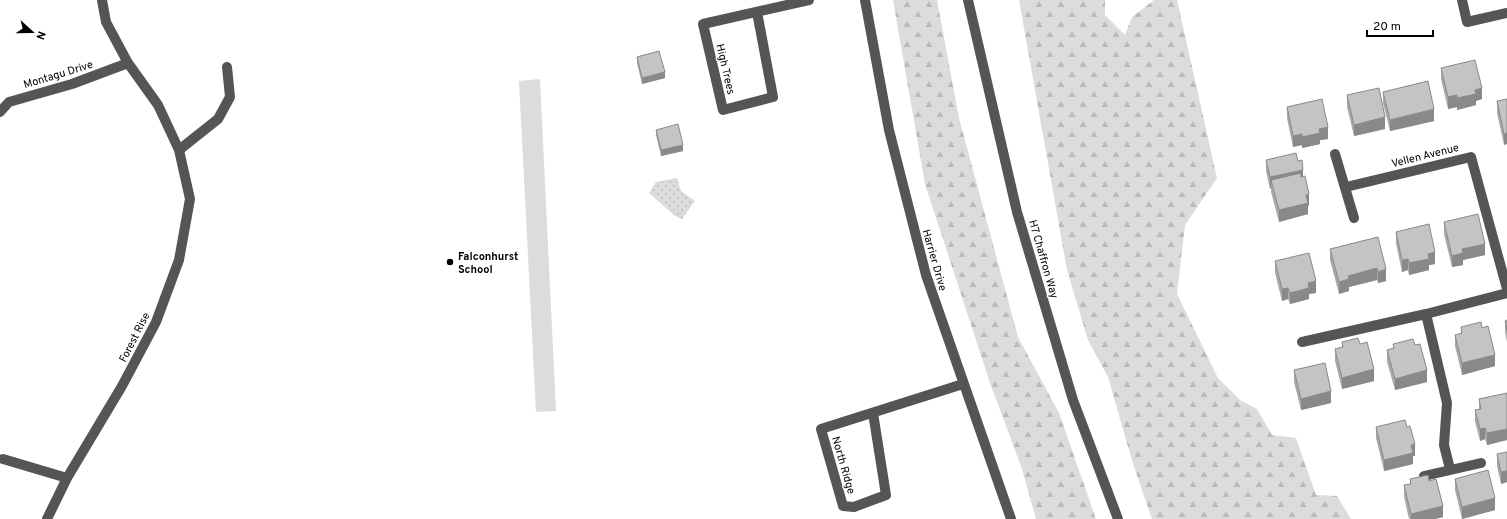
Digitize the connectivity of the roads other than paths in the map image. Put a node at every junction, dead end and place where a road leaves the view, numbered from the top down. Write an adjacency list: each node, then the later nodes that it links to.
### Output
1 (102, 0): 8 (street, Forest Rise)
2 (809, 0): 6 (street, High Trees)
3 (865, 0): 19 (street, Harrier Drive)
4 (968, 0): 28 (street, H7 Chaffron Way)
5 (1462, 0): 7 (street)
6 (757, 12): 6 (street, High Trees)
7 (1507, 13)
8 (128, 63): 10 (street, Montagu Drive); 11 (street, Forest Rise)
9 (227, 67): 11 (street)
10 (0, 112)
11 (179, 150): 25 (street, Forest Rise)
12 (1335, 154): 13 (street)
13 (1346, 187): 14 (street); 15 (street, Vellen Avenue)
14 (1354, 218)
15 (1507, 289)
16 (1507, 293): 17 (street)
17 (1426, 314): 18 (street); 23 (street)
18 (1302, 342)
19 (963, 384): 20 (street, North Ridge); 27 (street, Harrier Drive)
20 (873, 413): 20 (street, North Ridge)
21 (3, 459): 25 (street)
22 (1481, 463): 23 (street)
23 (1450, 469): 24 (street)
24 (1424, 476)
25 (66, 478): 26 (street, Forest Rise)
26 (47, 519)
27 (1011, 519)
28 (1118, 519)

